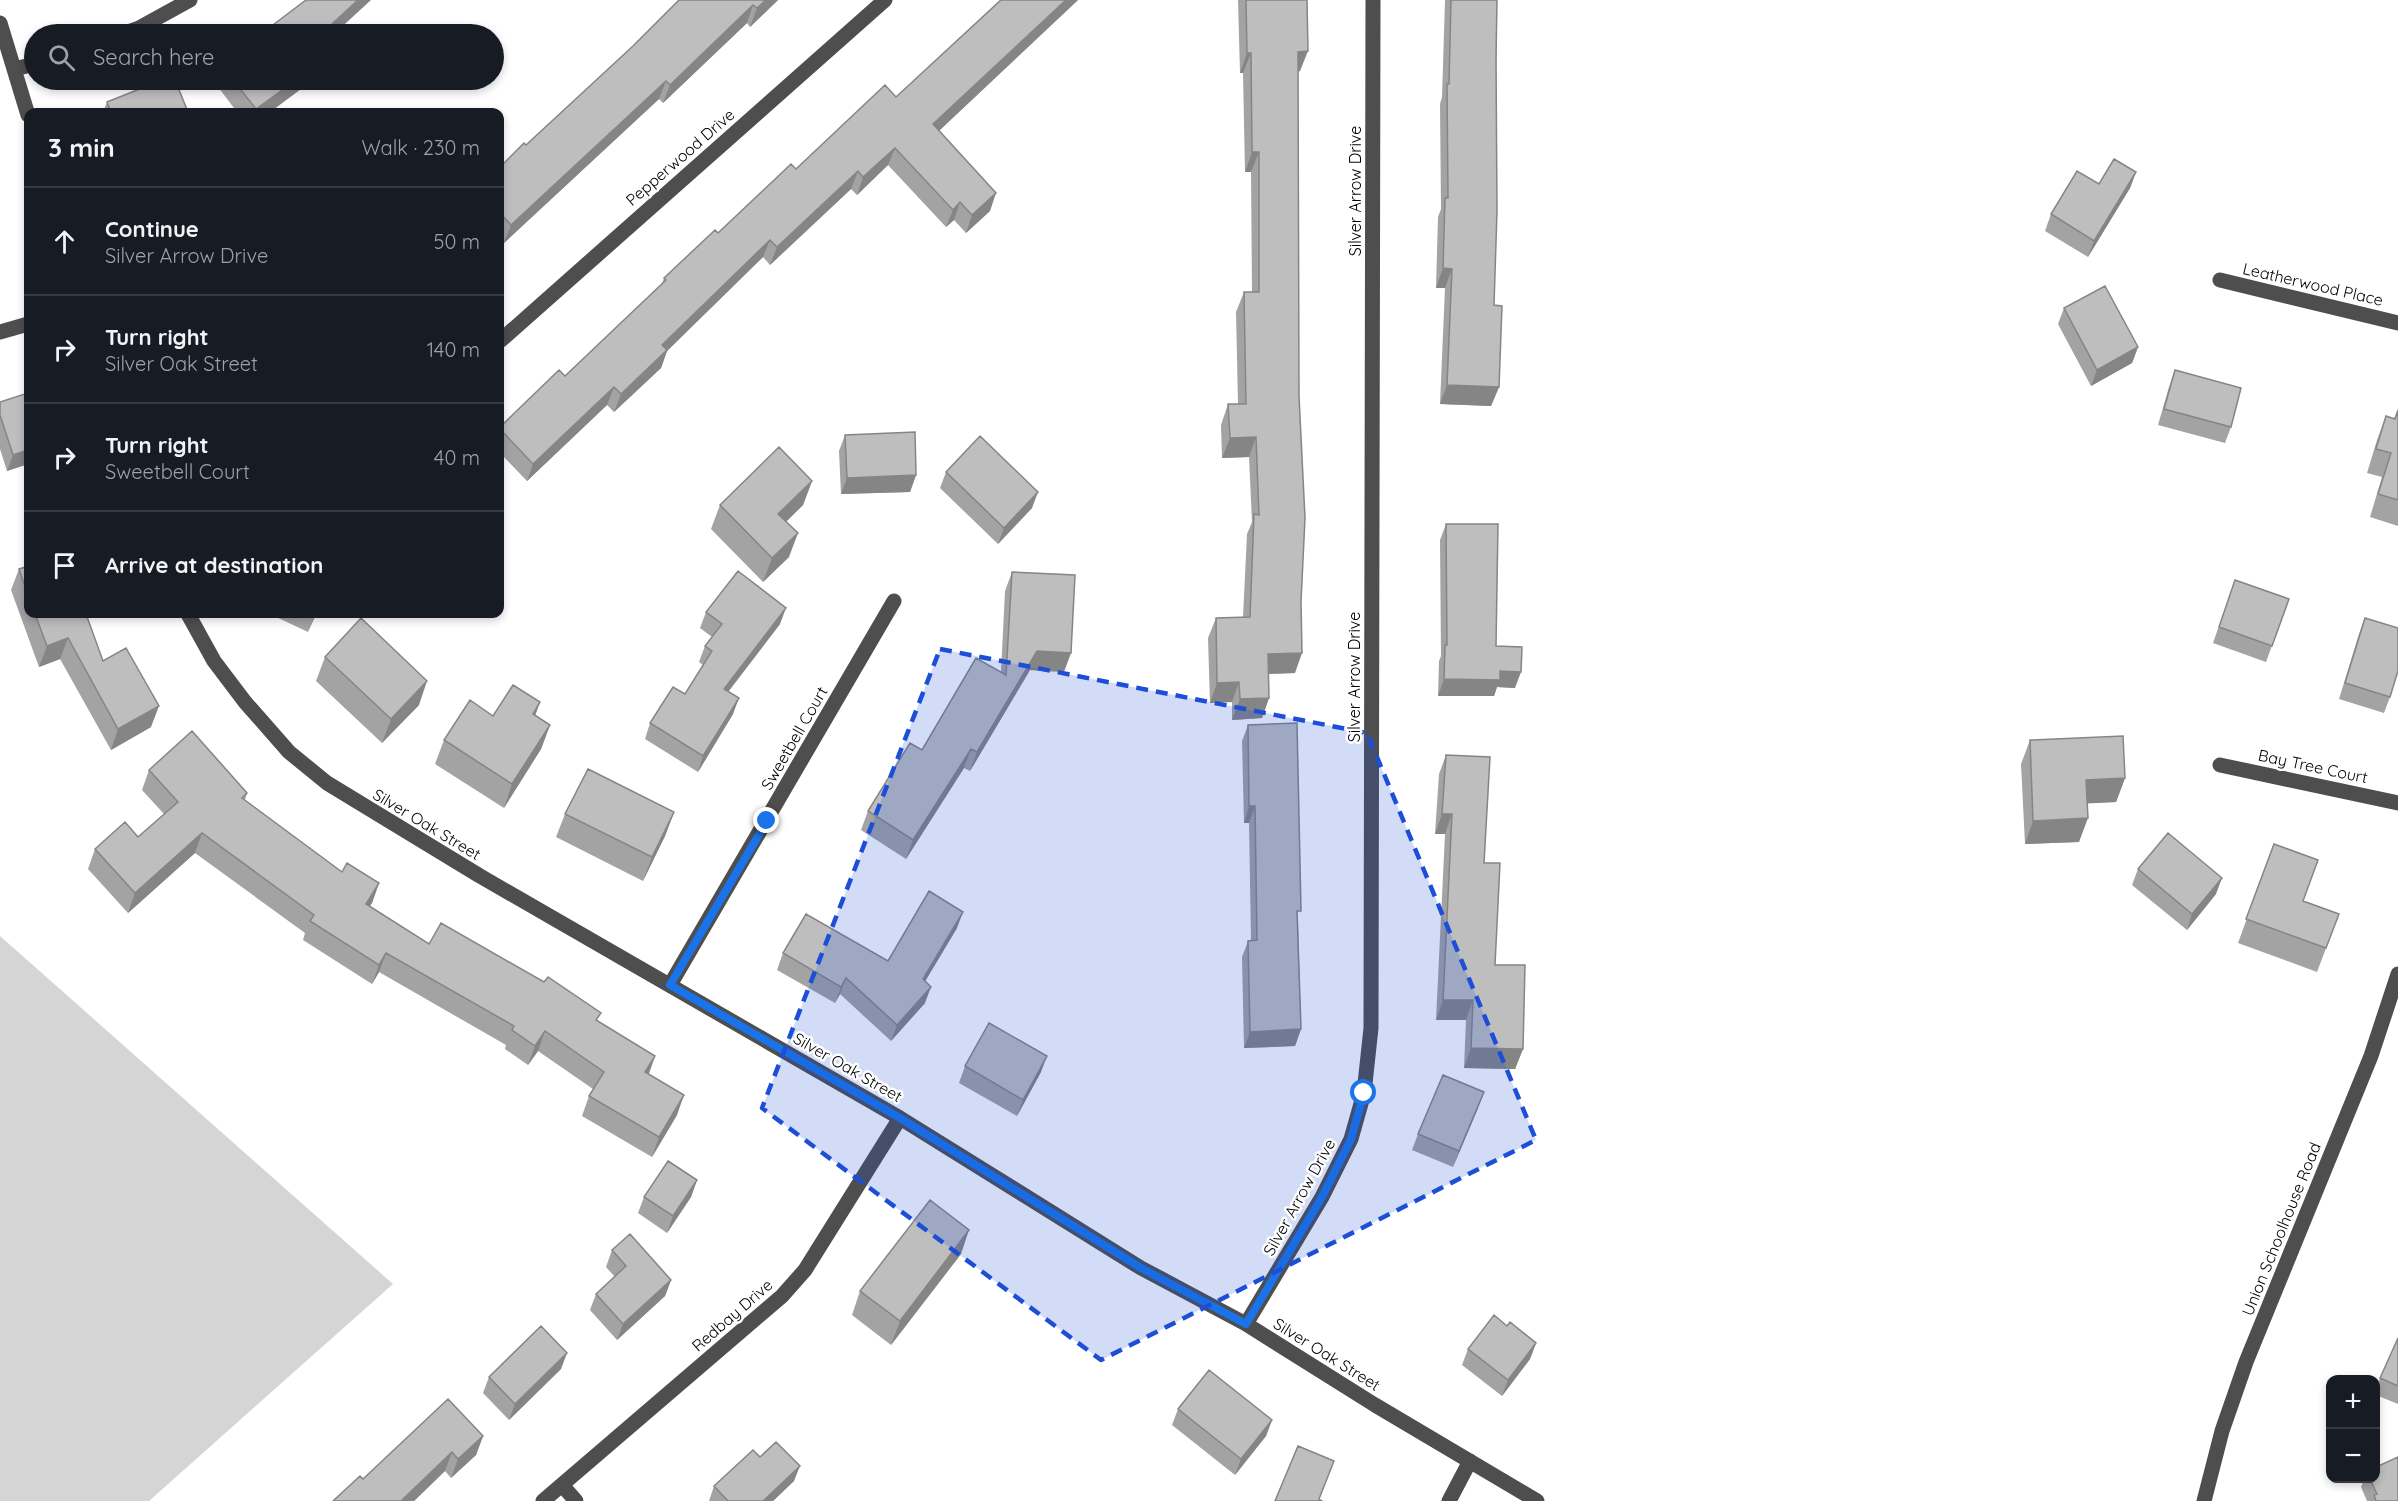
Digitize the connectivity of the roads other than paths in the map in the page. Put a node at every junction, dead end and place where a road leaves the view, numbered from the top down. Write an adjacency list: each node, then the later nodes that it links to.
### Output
1 (190, 0): 5 (street)
2 (885, 0): 13 (street, Pepperwood Drive)
3 (1373, 0): 21 (street, Silver Arrow Drive)
4 (0, 23): 7 (street)
5 (146, 24)
6 (24, 67): 7 (street)
7 (15, 69): 8 (street)
8 (26, 108)
9 (2220, 280): 10 (street, Leatherwood Place)
10 (2398, 323)
11 (24, 325): 12 (street)
12 (0, 332)
13 (504, 337)
14 (894, 601): 19 (street, Sweetbell Court)
15 (190, 618): 19 (street, Silver Oak Street)
16 (2220, 765): 17 (street, Bay Tree Court)
17 (2398, 803)
18 (2398, 974): 28 (street, Union Schoolhouse Road)
19 (670, 985): 20 (street, Silver Oak Street)
20 (900, 1118): 21 (street, Silver Oak Street); 23 (street, Redbay Drive)
21 (1246, 1324): 22 (street, Silver Oak Street)
22 (1470, 1461): 26 (street); 27 (street, Silver Oak Street)
23 (562, 1485): 24 (street, Redbay Drive); 25 (street)
24 (543, 1501)
25 (576, 1501)
26 (1449, 1501)
27 (1537, 1501)
28 (2204, 1501)

